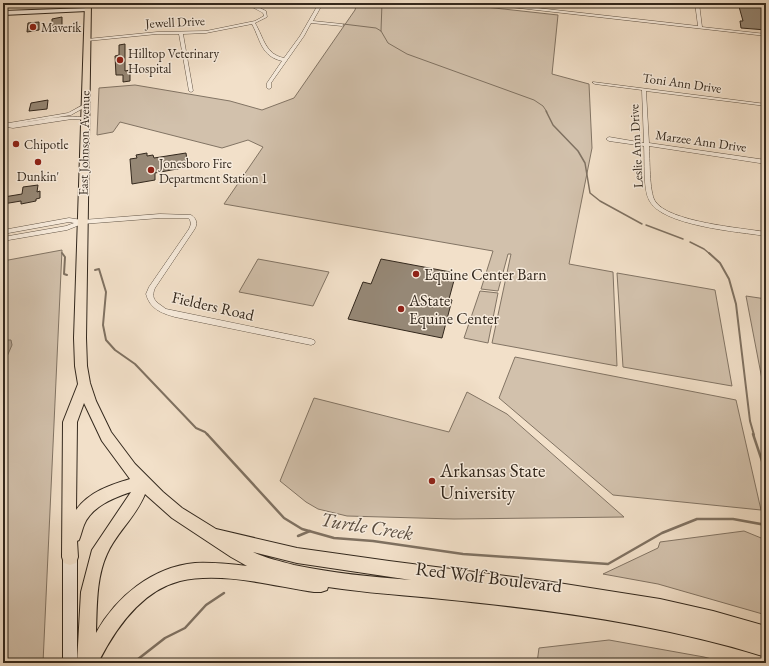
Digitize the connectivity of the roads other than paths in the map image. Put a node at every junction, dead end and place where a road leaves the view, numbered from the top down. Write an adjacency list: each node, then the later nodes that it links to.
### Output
1 (152, 3): 2 (street)
2 (166, 3)
3 (321, 3): 9 (street)
4 (697, 3): 12 (street)
5 (250, 4): 10 (street, Jewell Drive)
6 (482, 4): 12 (street)
7 (88, 6): 8 (main road); 15 (highway, East Johnson Avenue)
8 (3, 13)
9 (312, 22): 11 (street); 16 (street)
10 (253, 23): 13 (street, Jewell Drive); 16 (street)
11 (342, 26)
12 (700, 27): 14 (street)
13 (181, 33): 15 (street, Jewell Drive); 20 (street)
14 (766, 35)
15 (87, 40): 22 (highway, East Johnson Avenue)
16 (285, 60): 18 (street)
17 (595, 83): 19 (street, Toni Ann Drive)
18 (269, 88)
19 (644, 89): 21 (street, Toni Ann Drive); 27 (street, Leslie Ann Drive)
20 (191, 90)
21 (766, 105)
22 (85, 106): 23 (highway, East Johnson Avenue); 24 (street)
23 (85, 119): 24 (street); 29 (highway, East Johnson Avenue)
24 (4, 126): 25 (street)
25 (3, 138)
26 (609, 139): 27 (street, Marzee Ann Drive)
27 (647, 144): 28 (street, Marzee Ann Drive); 31 (street, Leslie Ann Drive)
28 (766, 162)
29 (82, 222): 30 (street); 32 (street); 33 (highway, East Johnson Avenue); 34 (street, Fielders Road)
30 (3, 232)
31 (766, 234)
32 (3, 239)
33 (81, 283): 35 (highway, Red Wolf Boulevard)
34 (311, 342)
35 (84, 385): 36 (highway, Red Wolf Boulevard); 38 (highway)
36 (142, 482): 37 (highway, Red Wolf Boulevard); 38 (highway); 43 (highway)
37 (213, 536): 39 (highway, Red Wolf Boulevard); 40 (highway, Red Wolf Boulevard)
38 (70, 556): 42 (main road)
39 (345, 581): 41 (highway, Red Wolf Boulevard); 43 (highway)
40 (766, 634)
41 (766, 648)
42 (70, 663)
43 (87, 663)

